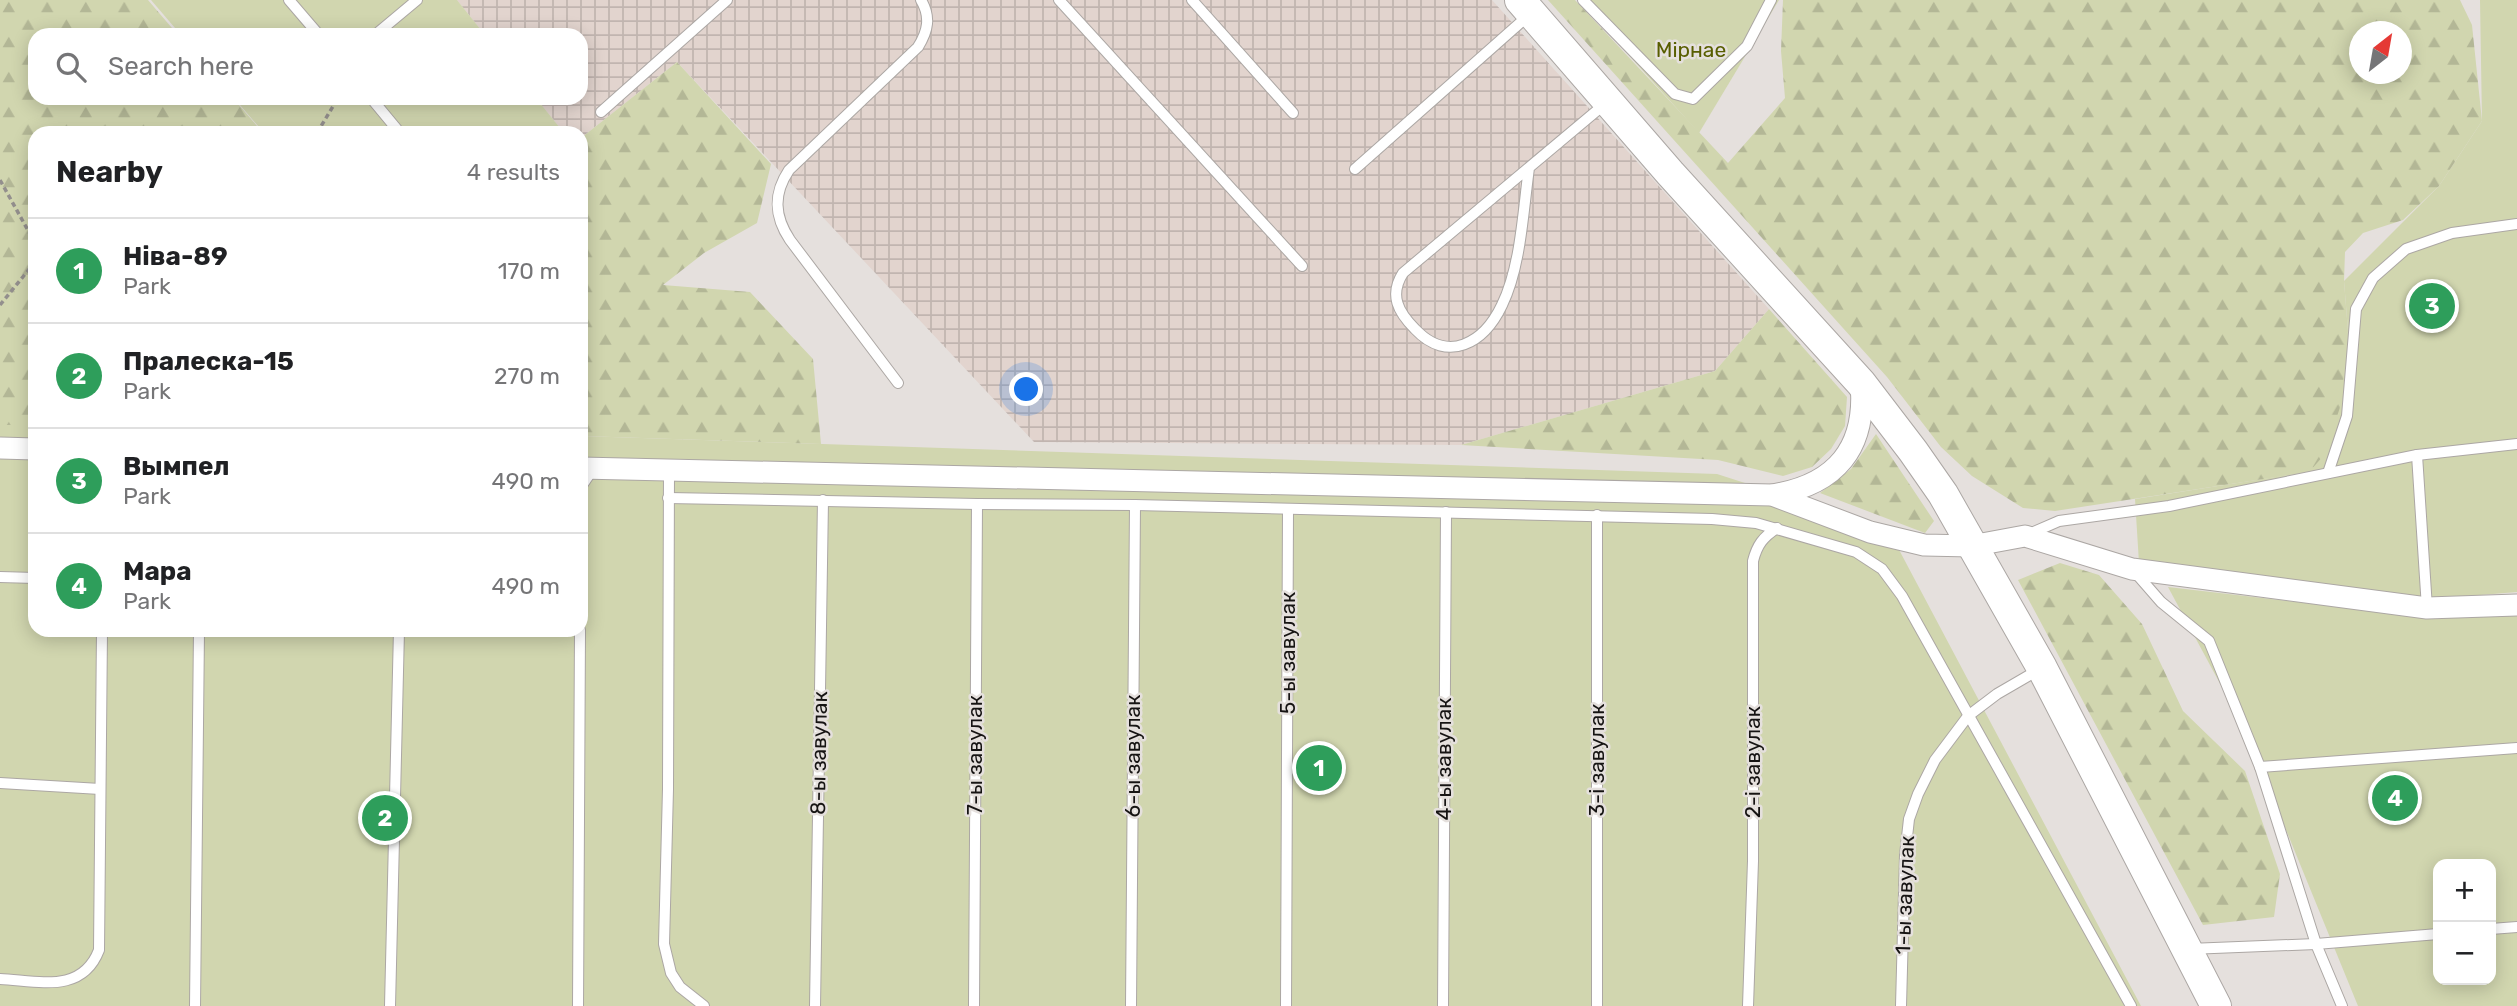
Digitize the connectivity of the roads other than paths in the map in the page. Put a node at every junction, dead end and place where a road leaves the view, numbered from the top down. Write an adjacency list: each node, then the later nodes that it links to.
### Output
1 (289, 0): 10 (lane)
2 (416, 0): 11 (lane)
3 (727, 0): 14 (lane)
4 (921, 0): 21 (lane)
5 (1059, 0): 20 (lane)
6 (1192, 0): 15 (lane)
7 (1583, 0): 8 (lane)
8 (1770, 0)
9 (1526, 7): 12 (street); 18 (lane)
10 (313, 28)
11 (383, 28)
12 (1608, 101): 17 (lane); 22 (street)
13 (378, 105): 16 (lane)
14 (601, 112)
15 (1293, 113)
16 (394, 126)
17 (1529, 168): 17 (lane)
18 (1355, 169)
19 (2517, 224): 29 (lane)
20 (1302, 266)
21 (898, 383)
22 (1861, 383): 30 (street); 40 (street)
23 (2517, 444): 26 (lane)
24 (0, 448): 25 (street)
25 (28, 449)
26 (2417, 455): 29 (lane); 45 (lane)
27 (588, 469): 28 (street)
28 (669, 470): 30 (street); 31 (lane)
29 (2328, 473): 39 (lane)
30 (1772, 495): 40 (street)
31 (668, 498): 32 (lane); 65 (lane)
32 (823, 500): 33 (lane); 66 (lane, 8-ы завулак)
33 (977, 504): 34 (lane); 67 (lane, 7-ы завулак)
34 (1135, 505): 35 (lane); 68 (lane, 6-ы завулак)
35 (1288, 509): 36 (lane); 69 (lane, 5-ы завулак)
36 (1446, 512): 37 (lane); 70 (lane, 4-ы завулак)
37 (1597, 515): 38 (lane); 71 (lane, 3-і завулак)
38 (1777, 528): 51 (lane); 72 (lane, 2-і завулак)
39 (2025, 536): 40 (street); 41 (street)
40 (1971, 546): 50 (street)
41 (2132, 569): 45 (street); 53 (lane)
42 (0, 576): 43 (lane)
43 (28, 578)
44 (2517, 605): 45 (street)
45 (2427, 608)
46 (102, 637): 55 (lane)
47 (199, 637): 62 (lane)
48 (399, 637): 63 (lane)
49 (580, 637): 64 (lane)
50 (2042, 668): 51 (lane, 1-ы завулак); 60 (street)
51 (1968, 716): 73 (lane, 1-ы завулак); 74 (lane)
52 (2517, 748): 53 (lane)
53 (2260, 767): 59 (lane)
54 (0, 783): 55 (lane)
55 (100, 789): 61 (lane)
56 (2517, 927): 57 (lane)
57 (2496, 929)
58 (2433, 934): 59 (lane)
59 (2316, 944): 60 (lane); 76 (lane)
60 (2186, 949): 75 (street)
61 (0, 979)
62 (195, 1006)
63 (390, 1006)
64 (578, 1006)
65 (704, 1006)
66 (815, 1006)
67 (974, 1006)
68 (1131, 1006)
69 (1286, 1006)
70 (1443, 1006)
71 (1597, 1006)
72 (1748, 1006)
73 (1901, 1006)
74 (2131, 1006)
75 (2216, 1006)
76 (2342, 1006)

